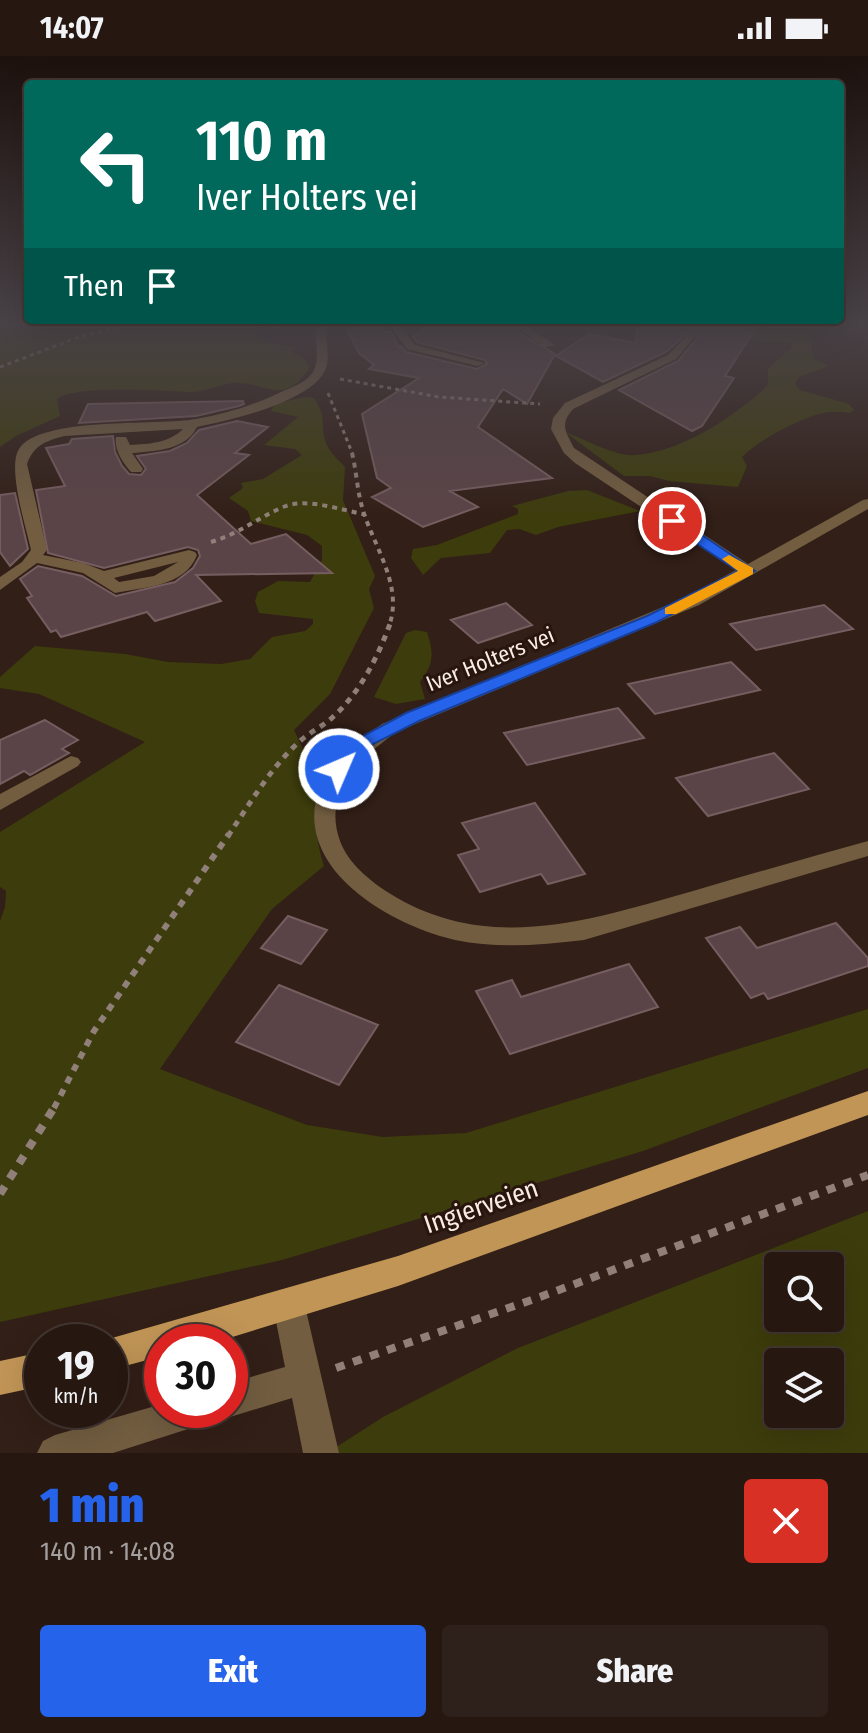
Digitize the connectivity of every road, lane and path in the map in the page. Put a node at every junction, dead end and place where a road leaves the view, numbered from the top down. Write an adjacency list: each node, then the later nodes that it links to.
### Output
1 (299, 388): 6 (street)
2 (326, 388): 11 (path)
3 (390, 388): 5 (path)
4 (606, 388): 5 (street)
5 (569, 406): 14 (street)
6 (192, 424): 7 (street); 8 (street)
7 (119, 428): 8 (street); 13 (street)
8 (123, 450): 9 (street)
9 (136, 469)
10 (868, 503): 14 (street, Iver Holters vei)
11 (363, 514): 12 (path); 21 (path)
12 (189, 555): 13 (street)
13 (34, 558): 15 (street)
14 (748, 571): 18 (street, Iver Holters vei)
15 (0, 585)
16 (71, 762): 17 (street)
17 (0, 803)
18 (868, 848)
19 (868, 1103): 22 (main road, Ingierveien)
20 (868, 1175): 26 (path)
21 (0, 1194)
22 (289, 1306): 23 (main road, Ingierveien); 26 (street)
23 (128, 1348)
24 (24, 1373): 25 (main road)
25 (0, 1378)
26 (304, 1378): 27 (street); 30 (street)
27 (248, 1395)
28 (144, 1426): 29 (street)
29 (55, 1453)
30 (321, 1453)

